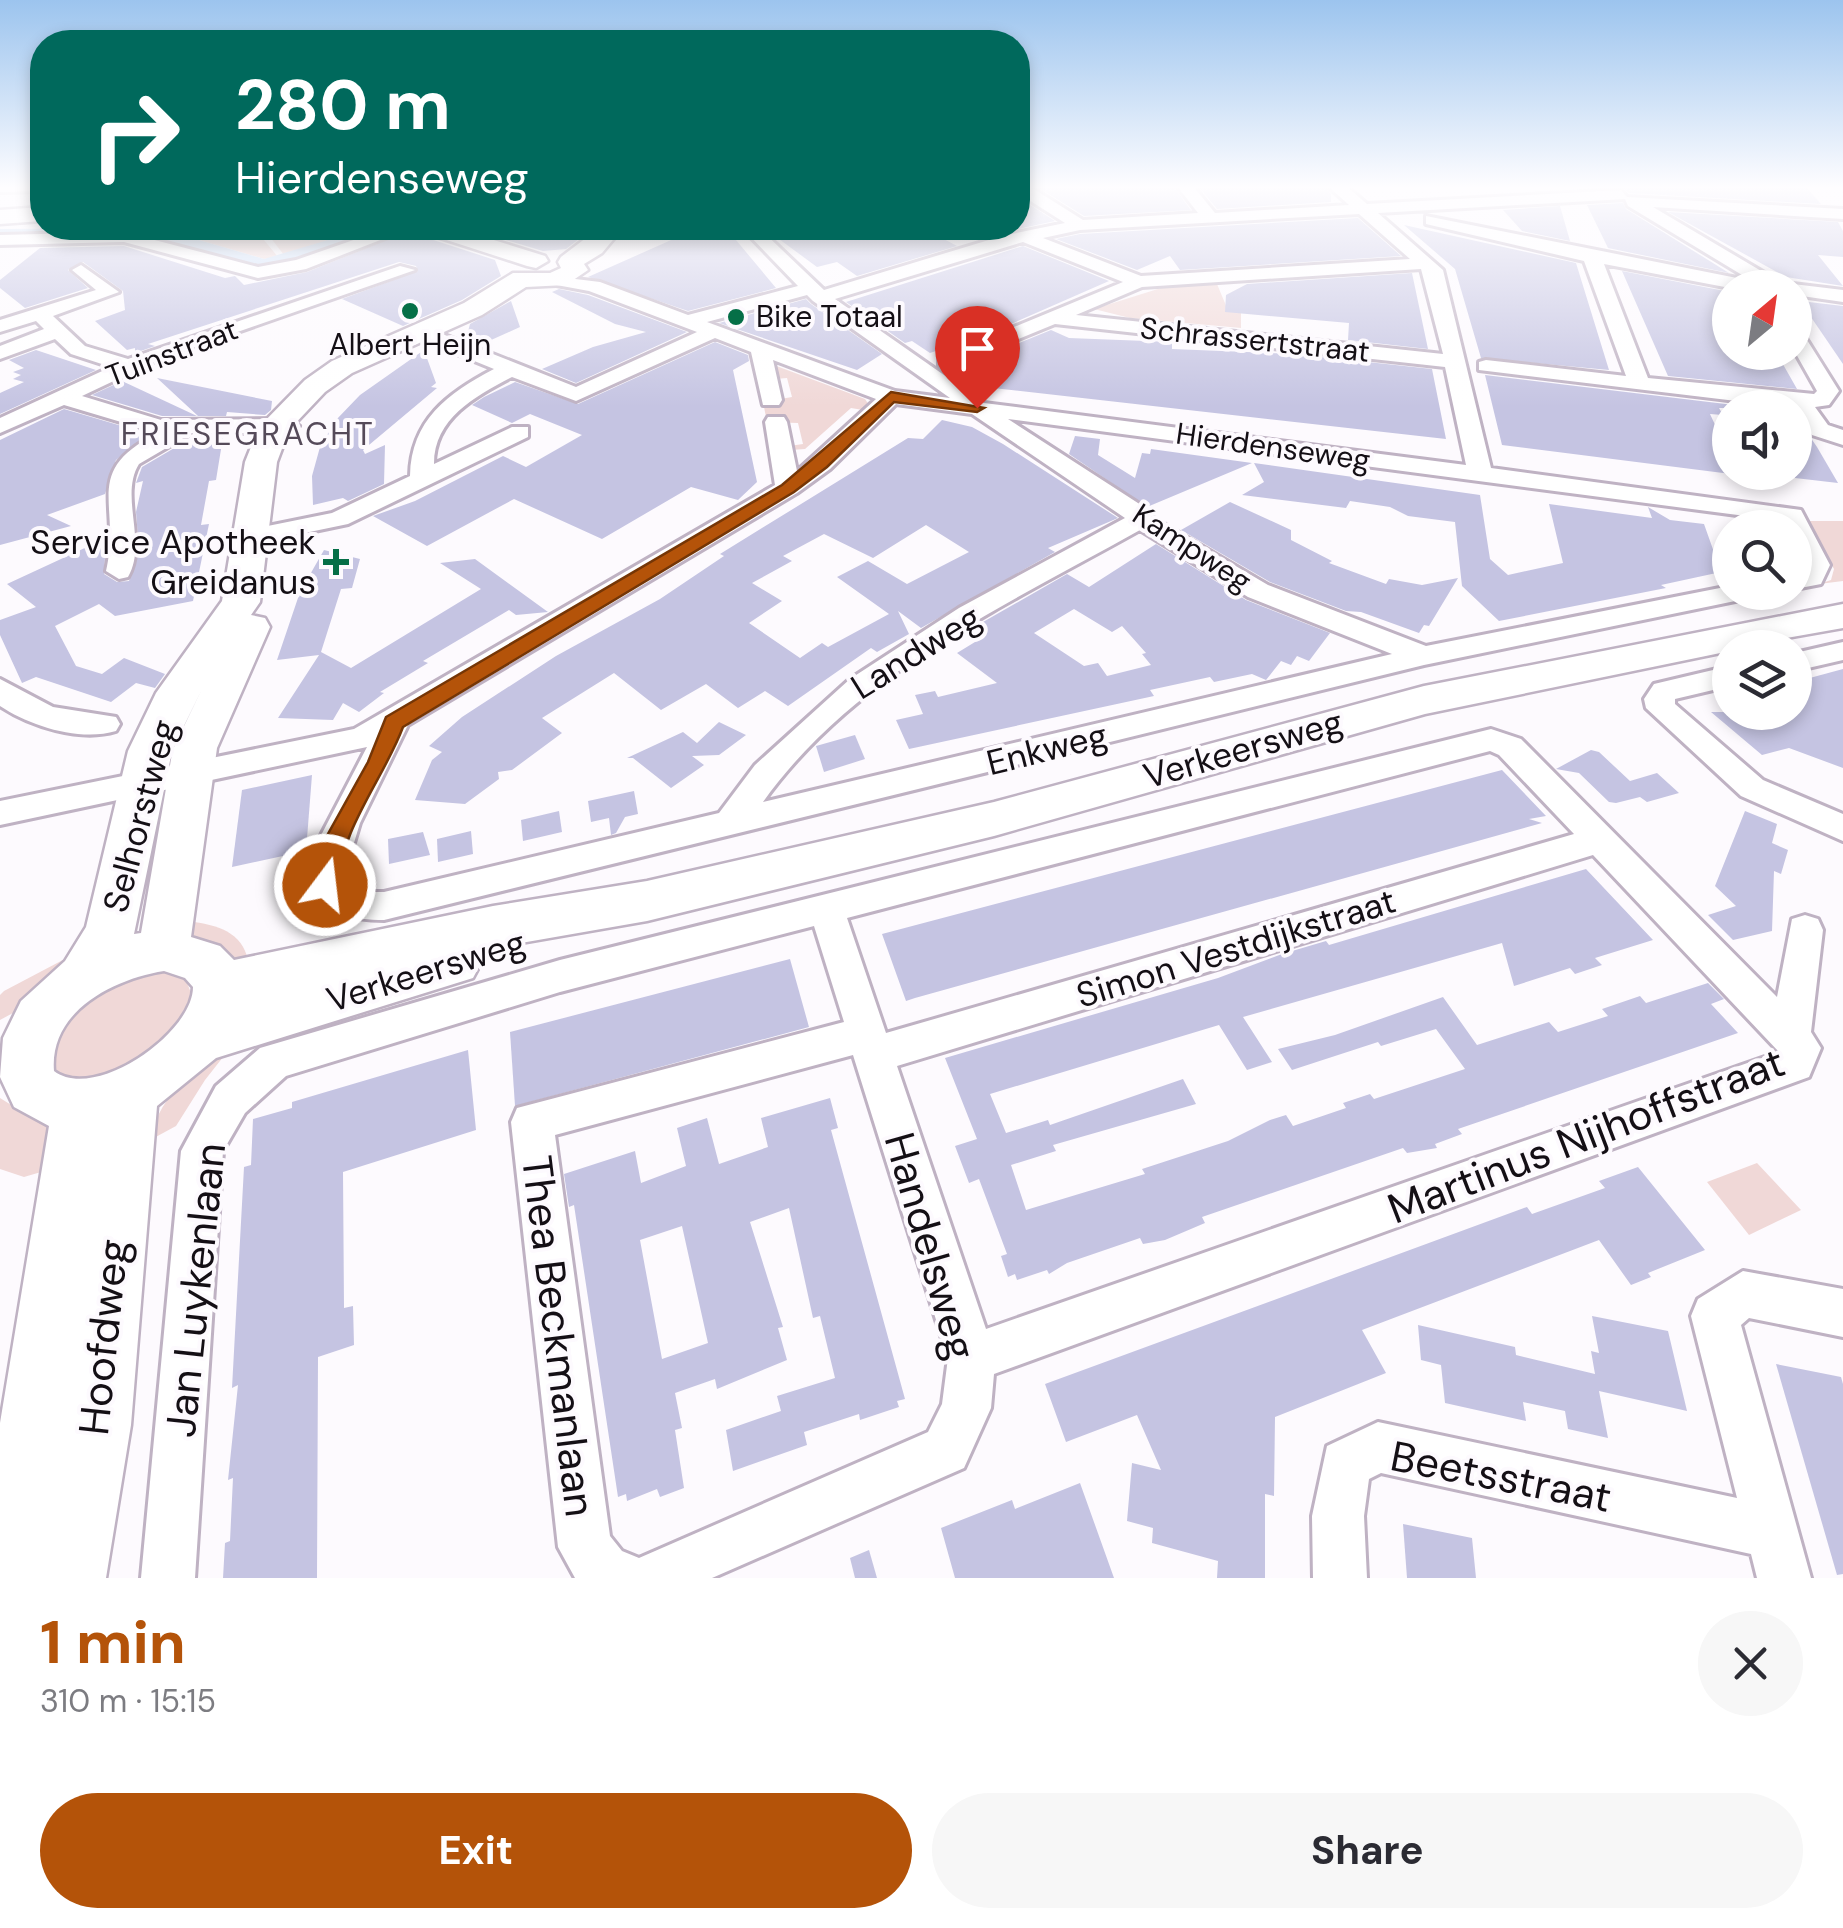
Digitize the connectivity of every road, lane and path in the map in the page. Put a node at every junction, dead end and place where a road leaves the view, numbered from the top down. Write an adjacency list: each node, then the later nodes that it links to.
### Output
1 (202, 260): 12 (street)
2 (315, 260): 12 (street)
3 (520, 260): 15 (main road)
4 (570, 260): 15 (main road, Selhorstweg)
5 (781, 260): 19 (street, Kampweg)
6 (928, 260): 19 (street)
7 (1082, 260): 17 (street)
8 (1426, 260): 11 (street)
9 (1593, 260): 37 (street)
10 (1609, 260): 16 (street)
11 (1424, 264): 17 (street); 32 (street)
12 (300, 265): 21 (street)
13 (81, 270): 22 (street)
14 (406, 270): 21 (street, Tuinstraat)
15 (553, 272): 24 (street, Hierdenseweg); 28 (main road, Selhorstweg)
16 (1712, 276)
17 (1140, 282): 23 (street)
18 (1812, 291): 20 (street)
19 (814, 293): 24 (street); 42 (street, Kampweg)
20 (1843, 296)
21 (325, 300): 34 (street, Tuinstraat)
22 (40, 314): 25 (street); 26 (street)
23 (1054, 318): 31 (street); 32 (street, Schrassertstraat)
24 (686, 321): 27 (street, Hierdenseweg)
25 (0, 326)
26 (54, 332): 30 (street); 34 (street)
27 (714, 332): 29 (street, Hierdenseweg); 36 (street)
28 (423, 333): 36 (street); 45 (main road, Selhorstweg)
29 (760, 350): 40 (street, Hierdenseweg); 51 (street)
30 (0, 353)
31 (946, 362)
32 (1457, 362): 49 (street)
33 (1812, 364): 41 (street)
34 (130, 366): 39 (street, Tuinstraat)
35 (1486, 366): 37 (street)
36 (511, 369): 50 (street)
37 (1639, 384): 38 (street)
38 (1712, 392)
39 (62, 397): 44 (street, Tuinstraat); 46 (street)
40 (891, 397): 42 (street, Hierdenseweg); 51 (street)
41 (1812, 401)
42 (977, 408): 49 (street, Hierdenseweg); 53 (street, Kampweg)
43 (1812, 418): 48 (street)
44 (0, 426)
45 (281, 426): 46 (street); 54 (main road, Selhorstweg)
46 (185, 428): 56 (street)
47 (520, 432): 50 (street)
48 (1843, 438)
49 (1480, 474): 52 (street, Hierdenseweg)
50 (422, 477): 54 (street)
51 (788, 488): 65 (street)
52 (1754, 510)
53 (1140, 520): 61 (street, Kampweg); 71 (street, Landweg)
54 (259, 534): 68 (main road, Selhorstweg); 69 (main road, Selhorstweg)
55 (1812, 555): 57 (street, Hierdenseweg)
56 (119, 571)
57 (1812, 578)
58 (1712, 598): 61 (street, Enkweg)
59 (1843, 616): 74 (main road, Verkeersweg)
60 (1843, 651): 62 (street)
61 (1424, 656): 71 (street, Enkweg)
62 (1812, 658)
63 (1712, 680): 72 (street)
64 (0, 689): 66 (street)
65 (394, 722): 68 (street); 71 (street, Enkweg)
66 (105, 724)
67 (1510, 748): 73 (street, Martinus Nijhoffstraat); 75 (street, Verkeersweg)
68 (189, 772): 69 (street); 77 (main road, Selhorstweg)
69 (142, 782): 70 (street); 78 (main road, Selhorstweg)
70 (0, 813)
71 (728, 826)
72 (1843, 828)
73 (1598, 840): 81 (street, Martinus Nijhoffstraat); 82 (street, Simon Vestdijkstraat)
74 (648, 901): 79 (main road, Verkeersweg); 80 (main road, Verkeersweg)
75 (827, 911): 82 (street, Handelsweg); 90 (street, Jan Luykenlaan)
76 (1805, 930): 81 (street)
77 (164, 950): 78 (main road); 79 (main road)
78 (83, 977): 83 (main road)
79 (220, 984): 80 (main road)
80 (204, 1038): 84 (main road)
81 (1791, 1038): 86 (street, Martinus Nijhoffstraat)
82 (870, 1044): 86 (street, Handelsweg); 91 (street, Thea Beckmanlaan)
83 (15, 1046): 84 (main road)
84 (105, 1100): 88 (main road, Hoofdweg); 89 (main road, Hoofdweg)
85 (1843, 1314): 87 (street)
86 (972, 1358): 92 (street, Handelsweg)
87 (1778, 1555): 93 (street, Beetsstraat)
88 (10, 1578)
89 (68, 1578)
90 (168, 1578)
91 (621, 1578)
92 (658, 1578)
93 (1340, 1578)

